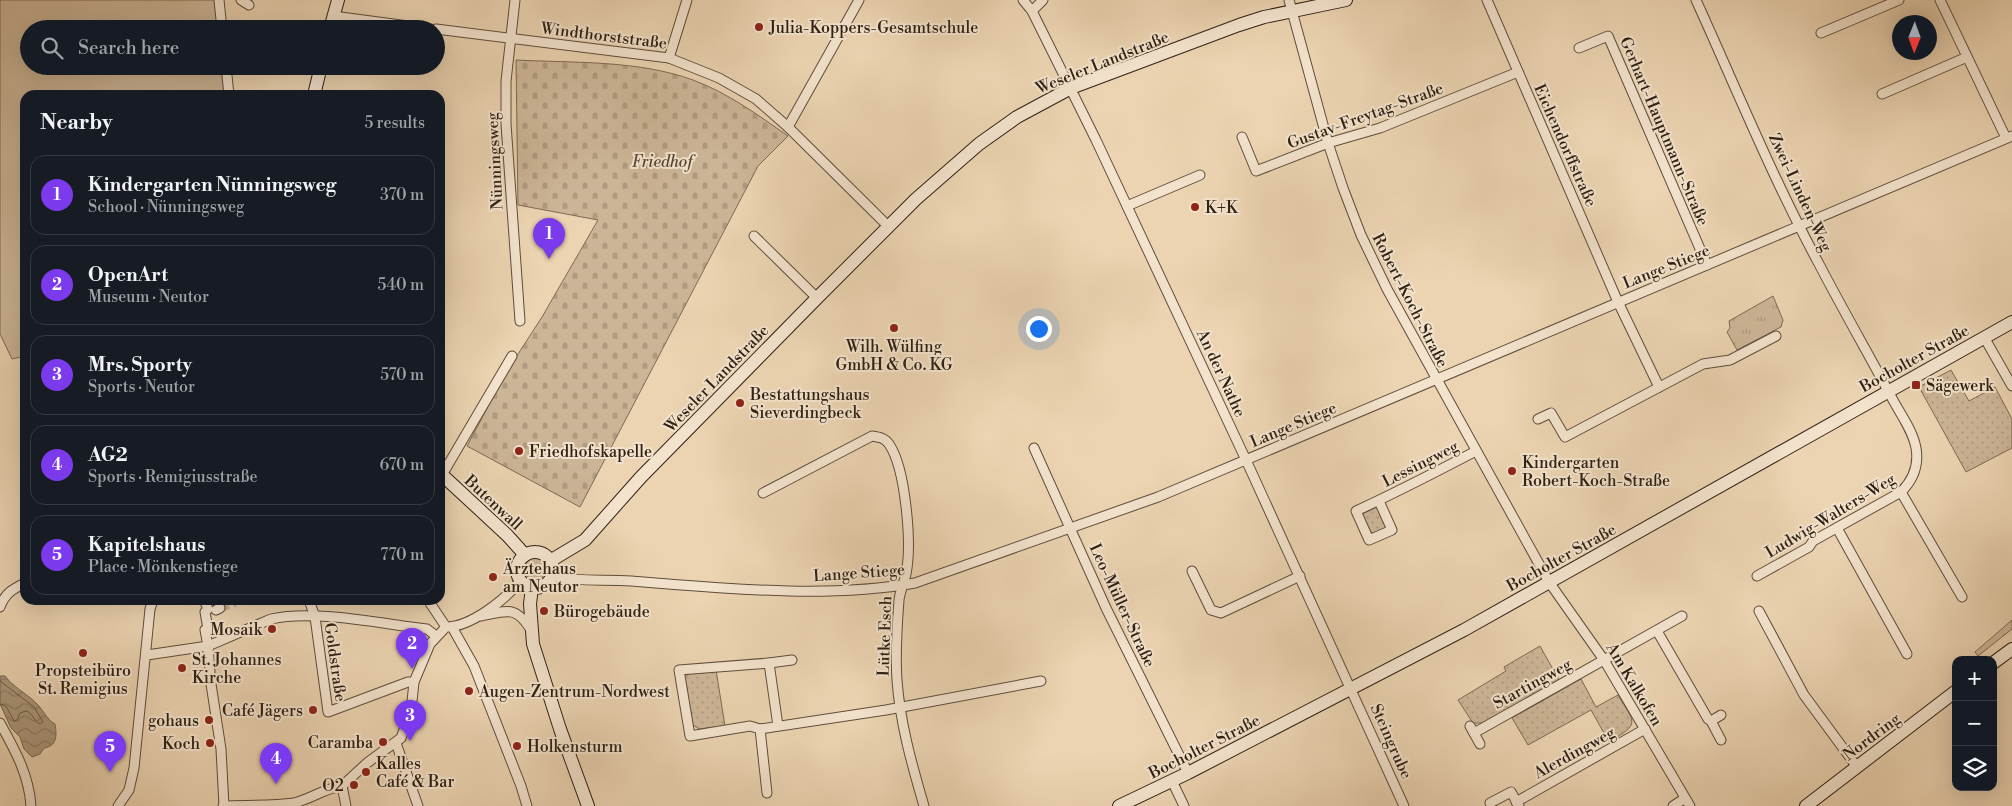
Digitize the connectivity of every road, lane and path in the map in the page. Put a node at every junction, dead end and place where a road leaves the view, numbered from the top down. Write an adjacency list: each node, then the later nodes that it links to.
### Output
1 (219, 0): 16 (street)
2 (338, 0): 15 (street)
3 (515, 0): 21 (street, Nünningsweg)
4 (687, 0): 24 (street)
5 (859, 0): 32 (street)
6 (1023, 0): 14 (street, An der Nathe)
7 (1043, 0): 14 (street)
8 (1346, 0): 13 (street, Weseler Landstraße)
9 (1487, 0): 25 (street, Eichendorffstraße)
10 (1696, 0): 39 (street, Zwei-Linden-Weg)
11 (1898, 0): 20 (street)
12 (1940, 0): 23 (street)
13 (1290, 6): 28 (street, Weseler Landstraße); 35 (street, Robert-Koch-Straße)
14 (1032, 11): 28 (street, An der Nathe)
15 (334, 16): 17 (street); 18 (street)
16 (221, 20)
17 (333, 20)
18 (364, 20)
19 (445, 30): 21 (street, Windthorststraße)
20 (1821, 33)
21 (510, 39): 24 (street, Windthorststraße); 44 (street, Nünningsweg)
22 (1579, 48): 41 (street, Gerhart-Hauptmann-Straße)
23 (1967, 57): 31 (street); 34 (street)
24 (669, 58): 32 (street, Windthorststraße)
25 (1518, 72): 35 (street, Gustav-Freytag-Straße); 43 (street, Eichendorffstraße)
26 (227, 75): 29 (street)
27 (319, 75): 30 (street)
28 (1071, 88): 37 (street, An der Nathe); 38 (street, Weseler Landstraße)
29 (228, 90)
30 (315, 90)
31 (1882, 94)
32 (788, 127): 38 (street, Windthorststraße)
33 (1242, 137): 35 (street, Gustav-Freytag-Straße)
34 (2009, 137): 39 (street, Lange Stiege)
35 (1328, 143): 49 (street, Robert-Koch-Straße)
36 (1200, 175): 37 (street)
37 (1127, 206): 56 (street, An der Nathe)
38 (888, 226): 42 (street, Weseler Landstraße)
39 (1798, 226): 41 (street, Lange Stiege); 52 (street, Zwei-Linden-Weg)
40 (754, 236): 42 (street)
41 (1707, 265): 43 (street, Lange Stiege)
42 (817, 298): 65 (street, Weseler Landstraße)
43 (1618, 302): 49 (street, Lange Stiege); 51 (street, Eichendorffstraße)
44 (520, 321)
45 (2012, 322): 47 (street, Bocholter Straße)
46 (1776, 336): 51 (street)
47 (1984, 337): 50 (street); 52 (street, Bocholter Straße)
48 (512, 356): 57 (street)
49 (1436, 380): 55 (street, Robert-Koch-Straße); 56 (street, Lange Stiege)
50 (2012, 386)
51 (1659, 387): 53 (street)
52 (1888, 391): 59 (street, Ludwig-Walters-Weg); 71 (street, Bocholter Straße)
53 (1538, 419)
54 (1034, 448): 62 (street, Leo-Müller-Straße)
55 (1476, 451): 61 (street, Lessingweg); 71 (street, Robert-Koch-Straße)
56 (1246, 460): 62 (street, Lange Stiege); 68 (street, An der Nathe)
57 (445, 467)
58 (445, 478): 64 (street, Butenwall)
59 (1901, 492): 63 (street, Ludwig-Walters-Weg); 75 (street)
60 (763, 493): 73 (street, Lütke Esch)
61 (1378, 501): 61 (street, Lessingweg)
62 (1070, 528): 73 (street, Lange Stiege); 112 (street, Leo-Müller-Straße)
63 (1837, 528): 69 (street, Ludwig-Walters-Weg); 91 (street)
64 (525, 555): 65 (street); 70 (street)
65 (550, 561): 67 (street)
66 (1192, 571): 68 (street)
67 (552, 576): 73 (street, Lange Stiege); 74 (street)
68 (1300, 576): 99 (street, An der Nathe)
69 (1757, 576)
70 (521, 580): 74 (street); 84 (street)
71 (1549, 582): 94 (street, Am Kalkofen); 99 (street, Bocholter Straße)
72 (20, 585): 80 (street)
73 (902, 585): 101 (street, Lütke Esch)
74 (532, 587): 86 (street)
75 (1962, 597)
76 (151, 605): 92 (street)
77 (206, 605): 89 (street)
78 (311, 605): 83 (street, Goldstraße)
79 (432, 605): 85 (street)
80 (0, 607)
81 (1759, 611): 111 (street)
82 (1682, 616): 87 (street, Startingweg)
83 (315, 617): 88 (street); 89 (street); 98 (street, Goldstraße)
84 (474, 618): 85 (street); 86 (street)
85 (449, 627): 88 (street); 125 (street)
86 (531, 630): 126 (street)
87 (1657, 631): 94 (street, Startingweg); 103 (street)
88 (436, 636): 98 (street)
89 (208, 646): 92 (street); 121 (street)
90 (2012, 649): 95 (street)
91 (1907, 654)
92 (147, 655): 119 (street)
93 (792, 660): 96 (street)
94 (1604, 660): 107 (street, Am Kalkofen); 110 (street, Startingweg)
95 (1997, 660)
96 (769, 663): 105 (street); 106 (street)
97 (1040, 681): 101 (street)
98 (414, 682): 109 (street)
99 (1352, 688): 112 (street, Bocholter Straße); 130 (street, Steingrube)
100 (1952, 694): 111 (street, Nordring)
101 (900, 706): 105 (street); 127 (street, Lütke Esch)
102 (1721, 715): 103 (street)
103 (1711, 721): 108 (street)
104 (0, 723): 120 (street)
105 (778, 726): 106 (street)
106 (760, 729): 115 (street)
107 (1646, 729): 116 (street, Am Kalkofen); 118 (street, Alerdingweg)
108 (1721, 740)
109 (396, 743): 114 (street); 124 (street)
110 (1480, 744)
111 (1857, 767): 132 (street, Nordring)
112 (1188, 773): 113 (street, Bocholter Straße)
113 (1172, 781): 128 (street, Bocholter Straße); 129 (street)
114 (342, 786): 122 (street); 123 (street)
115 (767, 793)
116 (1687, 802): 131 (street)
117 (1490, 804): 118 (street, Alerdingweg)
118 (1518, 804)
119 (123, 805)
120 (31, 806)
121 (223, 806): 122 (street)
122 (276, 806)
123 (346, 806)
124 (418, 806)
125 (527, 806)
126 (588, 806)
127 (924, 806)
128 (1119, 806)
129 (1184, 806)
130 (1404, 806)
131 (1672, 806)
132 (1806, 806)

